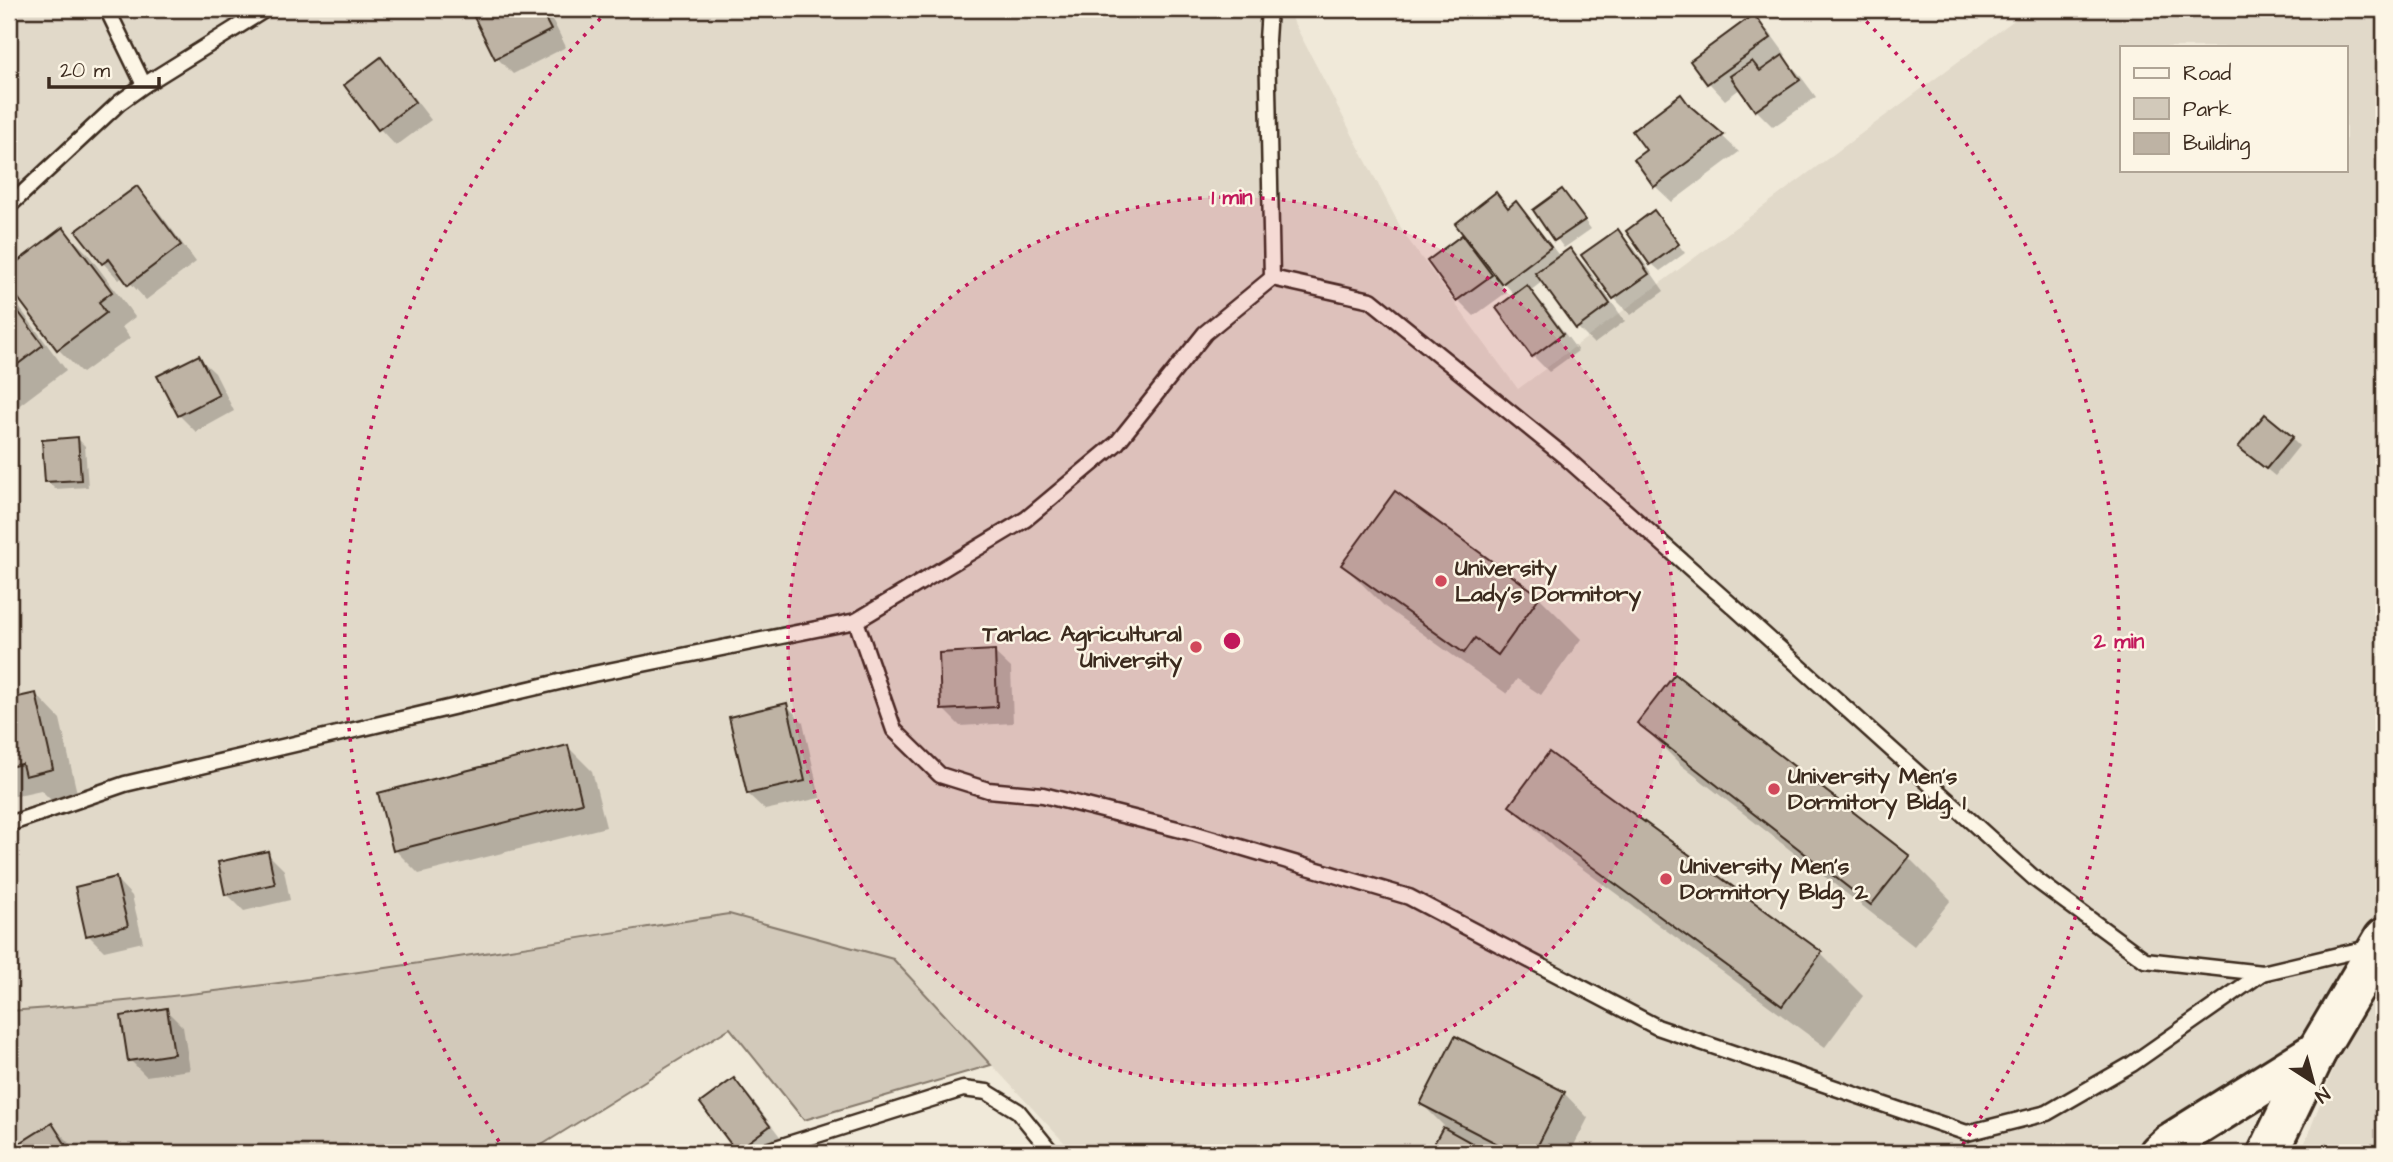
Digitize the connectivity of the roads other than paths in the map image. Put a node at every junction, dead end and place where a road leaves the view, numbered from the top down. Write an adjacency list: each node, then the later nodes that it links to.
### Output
1 (107, 9): 4 (lane)
2 (266, 9): 4 (lane)
3 (1269, 9): 6 (lane)
4 (144, 85): 5 (lane)
5 (9, 206)
6 (1272, 278): 7 (lane); 10 (lane)
7 (856, 621): 8 (lane); 10 (lane)
8 (9, 824)
9 (2382, 942): 10 (lane); 11 (street)
10 (2262, 973)
11 (2317, 1051): 14 (street); 15 (street)
12 (760, 1153): 13 (lane)
13 (1052, 1153)
14 (2159, 1153)
15 (2268, 1153)

